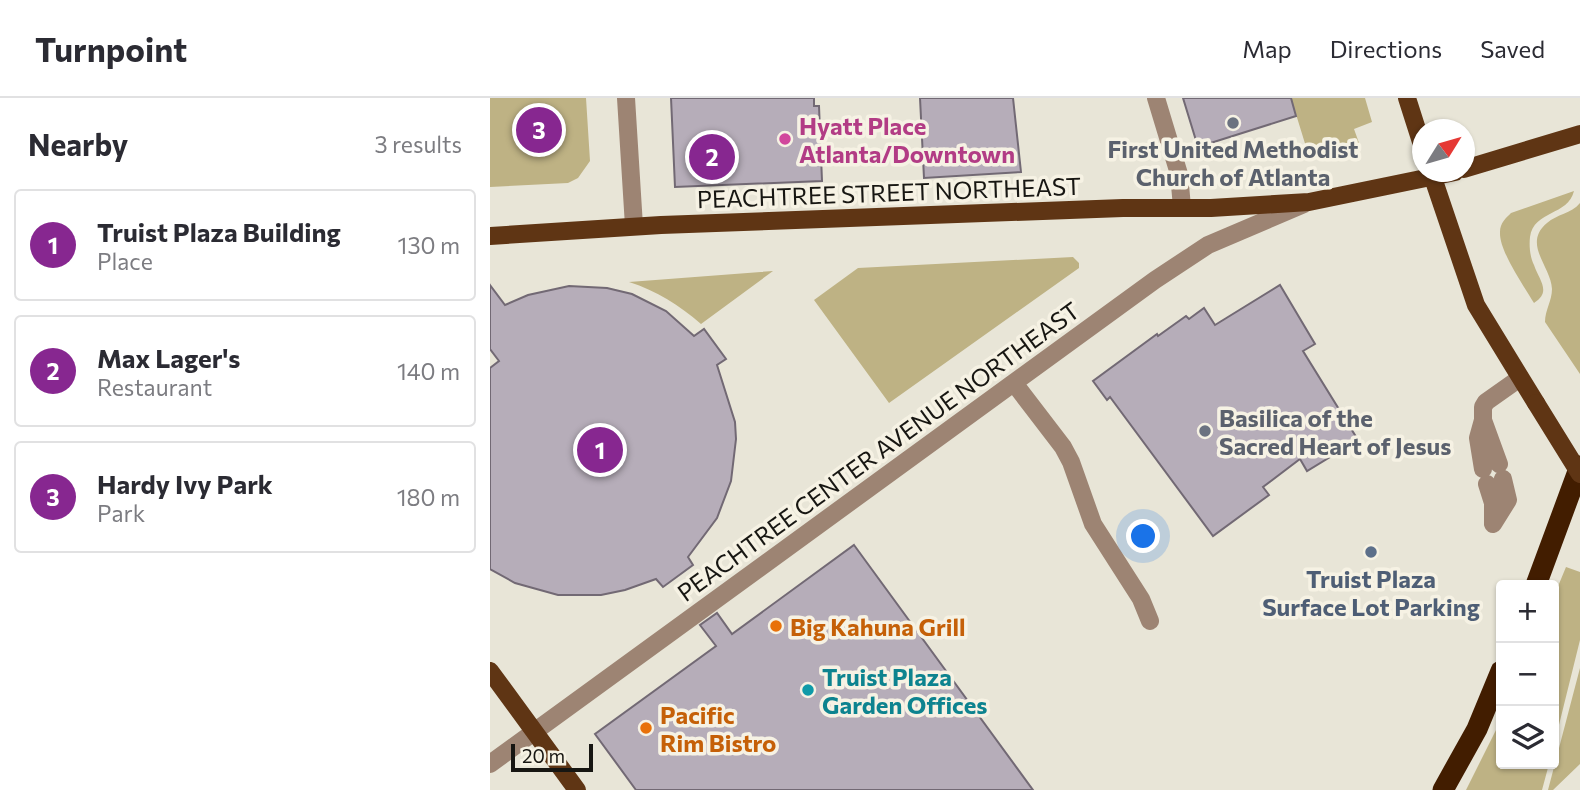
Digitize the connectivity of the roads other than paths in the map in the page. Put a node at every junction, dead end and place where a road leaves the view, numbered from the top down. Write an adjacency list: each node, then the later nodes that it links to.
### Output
1 (626, 98): 11 (street)
2 (1156, 98): 10 (street)
3 (1408, 98): 4 (main road)
4 (1415, 119)
5 (1580, 134): 6 (main road)
6 (1475, 166)
7 (1412, 179): 9 (main road, PEACHTREE STREET NORTHEAST)
8 (1435, 182): 13 (main road)
9 (1309, 202): 10 (main road, PEACHTREE STREET NORTHEAST); 14 (street, PEACHTREE CENTER AVENUE NORTHEAST)
10 (1182, 207): 11 (main road, PEACHTREE STREET NORTHEAST)
11 (634, 226): 12 (main road, PEACHTREE STREET NORTHEAST)
12 (490, 236)
13 (1520, 378): 16 (street); 17 (main road, bridge)
14 (1014, 383): 19 (street); 22 (street, PEACHTREE CENTER AVENUE NORTHEAST)
15 (1580, 466): 18 (highway)
16 (1493, 474)
17 (1580, 474)
18 (1538, 580)
19 (1150, 621)
20 (490, 671): 22 (main road)
21 (1496, 683): 25 (highway)
22 (534, 732): 23 (street, PEACHTREE CENTER AVENUE NORTHEAST); 24 (main road)
23 (490, 764)
24 (577, 790)
25 (1443, 790)

